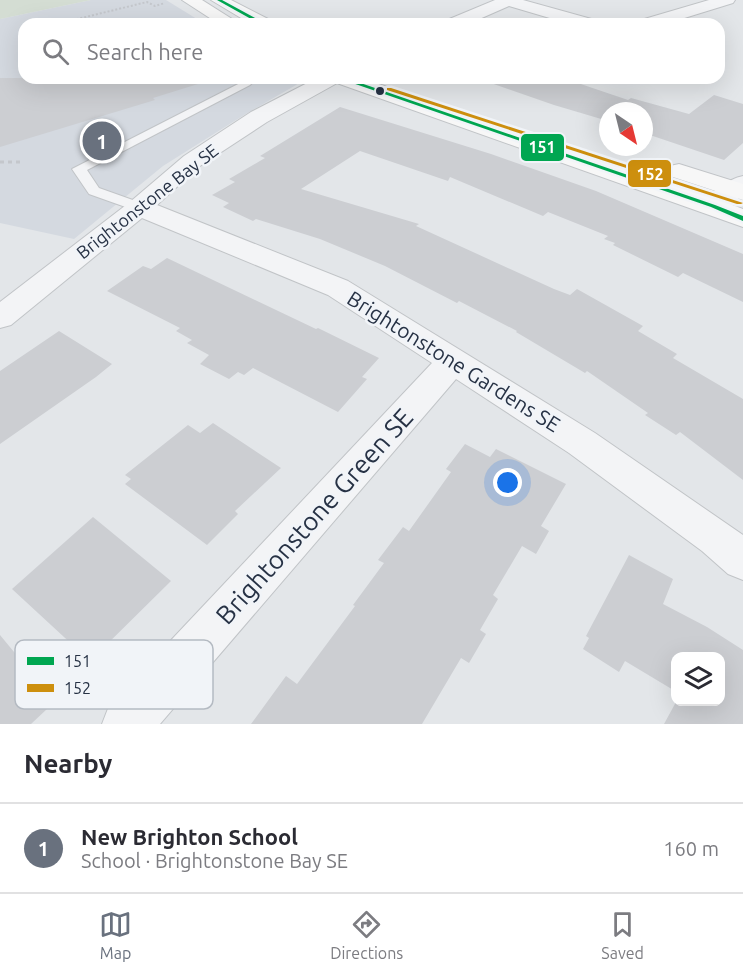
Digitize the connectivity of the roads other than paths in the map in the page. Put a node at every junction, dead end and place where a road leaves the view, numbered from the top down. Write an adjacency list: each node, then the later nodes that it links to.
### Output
1 (190, 0): 5 (street)
2 (219, 0): 6 (street)
3 (506, 0): 7 (street); 8 (street)
4 (727, 0): 9 (street)
5 (221, 18)
6 (253, 18)
7 (466, 18)
8 (568, 18)
9 (667, 18)
10 (244, 84): 16 (lane)
11 (321, 84): 16 (street, Brightonstone Bay SE)
12 (358, 84): 15 (street)
13 (412, 84): 14 (street)
14 (740, 188): 15 (street)
15 (713, 206): 17 (street)
16 (139, 207): 18 (street, Brightonstone Bay SE); 19 (street, Brightonstone Gardens SE)
17 (743, 219)
18 (0, 318)
19 (453, 361): 20 (street, Brightonstone Gardens SE); 21 (street, Brightonstone Green SE)
20 (743, 561)
21 (202, 640)
22 (140, 709): 23 (street, Brightonstone Green SE)
23 (127, 724)

